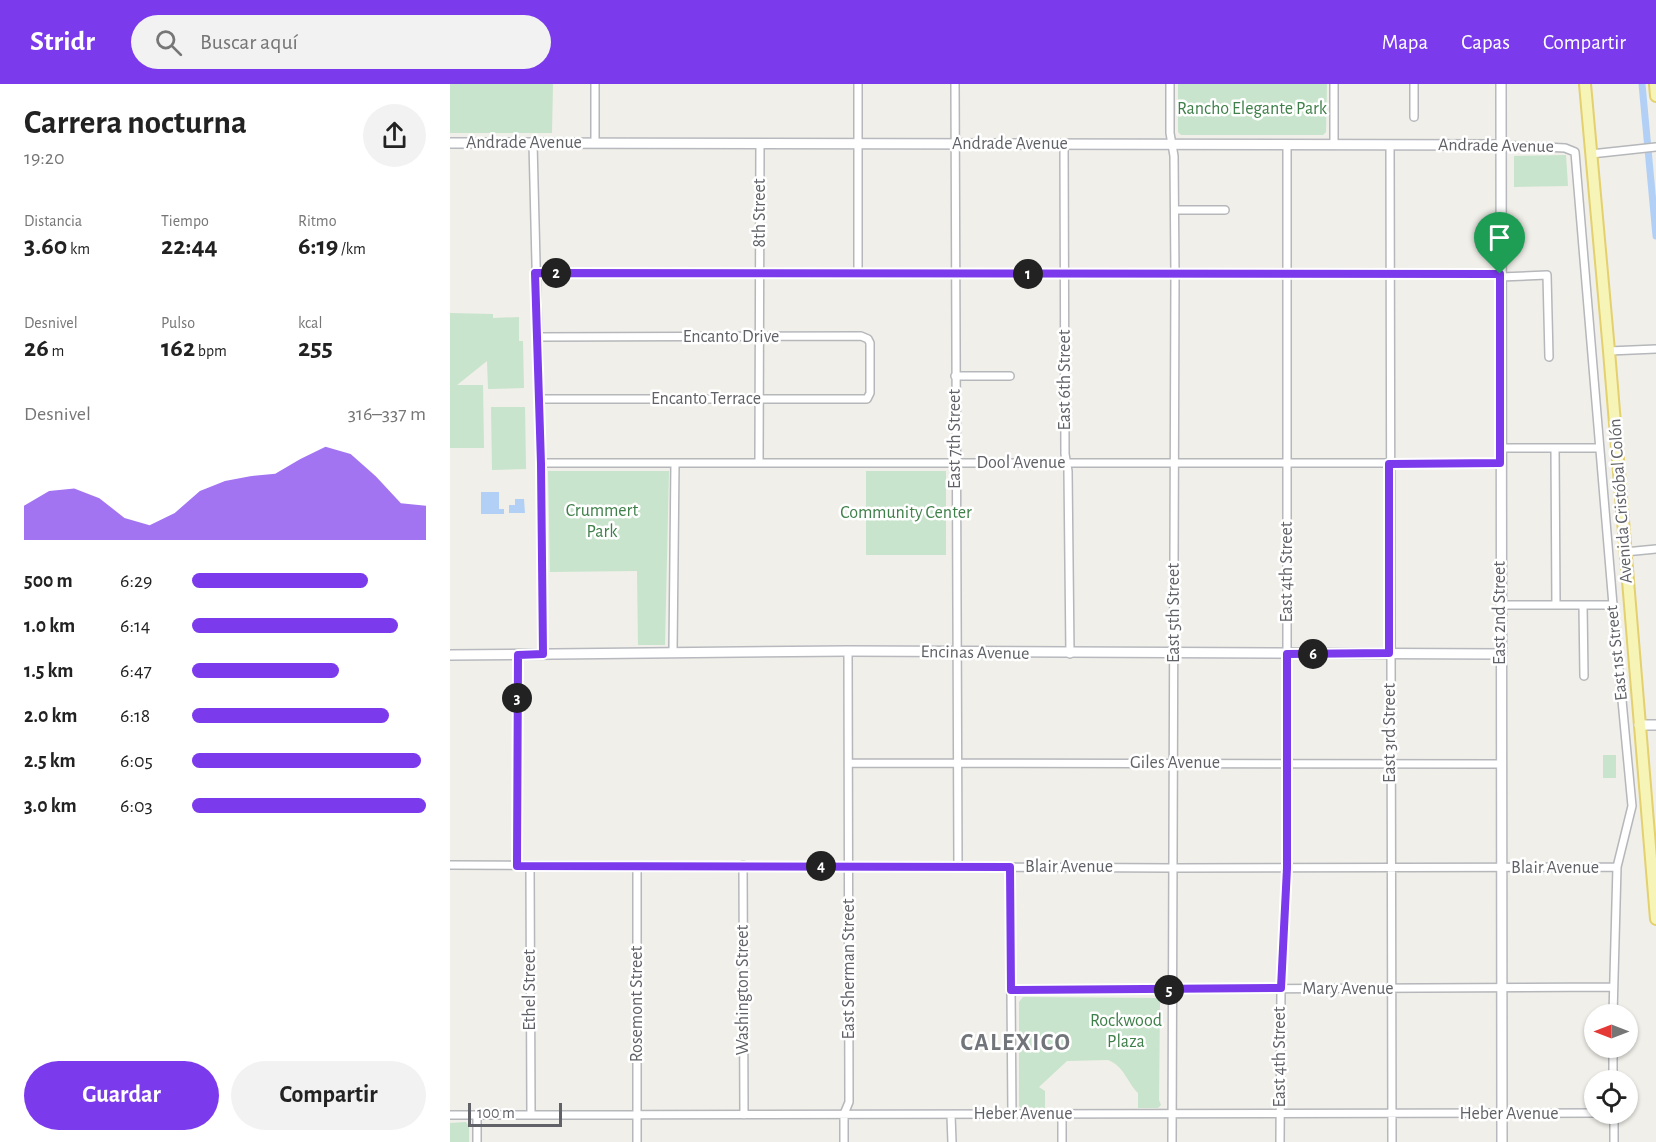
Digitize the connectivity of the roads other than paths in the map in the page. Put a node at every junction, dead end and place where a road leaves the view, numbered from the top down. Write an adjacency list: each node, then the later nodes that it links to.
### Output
1 (595, 84): 14 (street)
2 (858, 84): 16 (street)
3 (955, 84): 18 (street, East 7th Street)
4 (1170, 84): 19 (street, East 5th Street)
5 (1334, 84): 21 (street)
6 (1414, 84): 11 (street)
7 (1501, 84): 23 (street, East 2nd Street)
8 (1585, 84): 26 (main road, Avenida Cristóbal Colón)
9 (1655, 84): 10 (main road)
10 (1656, 96)
11 (1414, 117)
12 (450, 143): 13 (street, Andrade Avenue)
13 (533, 143): 14 (street, Andrade Avenue); 29 (street)
14 (595, 143): 15 (street, Andrade Avenue)
15 (760, 143): 16 (street, Andrade Avenue); 30 (street, 8th Street)
16 (858, 143): 18 (street, Andrade Avenue); 31 (street)
17 (1064, 143): 18 (street, Andrade Avenue); 19 (street, Andrade Avenue); 33 (street, East 6th Street)
18 (956, 144): 32 (street, East 7th Street)
19 (1172, 144): 20 (street, Andrade Avenue); 27 (street, East 5th Street)
20 (1287, 145): 21 (street, Andrade Avenue); 35 (street, East 4th Street)
21 (1334, 145): 22 (street, Andrade Avenue)
22 (1390, 145): 23 (street, Andrade Avenue); 36 (street, East 3rd Street)
23 (1500, 145): 25 (street, Andrade Avenue); 37 (street, East 2nd Street)
24 (1656, 147): 26 (street)
25 (1570, 149): 50 (street, East 1st Street)
26 (1591, 154): 41 (main road, Avenida Cristóbal Colón)
27 (1175, 210): 28 (street); 34 (street, East 5th Street)
28 (1225, 210)
29 (535, 273): 30 (street); 38 (street)
30 (760, 273): 31 (street); 39 (street, 8th Street)
31 (858, 273): 32 (street)
32 (955, 274): 33 (street); 43 (street, East 7th Street)
33 (1064, 274): 34 (street); 56 (street, East 6th Street)
34 (1175, 274): 35 (street); 57 (street, East 5th Street)
35 (1287, 274): 36 (street); 58 (street, East 4th Street)
36 (1390, 275): 37 (street); 59 (street, East 3rd Street)
37 (1500, 275): 42 (street); 48 (street, East 2nd Street)
38 (538, 337): 39 (street, Encanto Drive); 46 (street)
39 (759, 337): 45 (street, Encanto Drive); 47 (street, 8th Street)
40 (1656, 349): 41 (street)
41 (1609, 351): 61 (main road, Avenida Cristóbal Colón)
42 (1549, 357)
43 (955, 376): 44 (street); 53 (street, East 7th Street)
44 (1010, 376)
45 (870, 393): 47 (street, Encanto Terrace)
46 (539, 399): 47 (street, Encanto Terrace); 55 (street)
47 (759, 399): 52 (street, 8th Street)
48 (1500, 448): 49 (street); 54 (street, East 2nd Street)
49 (1555, 448): 50 (street); 63 (street)
50 (1599, 448): 65 (street, East 1st Street)
51 (675, 463): 52 (street, Dool Avenue); 55 (street, Dool Avenue); 66 (street)
52 (759, 463): 53 (street, Dool Avenue)
53 (956, 463): 56 (street, Dool Avenue); 68 (street, East 7th Street)
54 (1500, 463): 59 (street, Dool Avenue); 62 (street, East 2nd Street)
55 (541, 464): 71 (street)
56 (1067, 464): 57 (street, Dool Avenue); 72 (street, East 6th Street)
57 (1174, 464): 58 (street, Dool Avenue); 69 (street, East 5th Street)
58 (1287, 464): 59 (street, Dool Avenue); 73 (street, East 4th Street)
59 (1389, 464): 70 (street, East 3rd Street)
60 (1656, 549): 61 (street)
61 (1625, 552): 78 (main road, Avenida Cristóbal Colón)
62 (1500, 605): 63 (street); 74 (street, East 2nd Street)
63 (1556, 605): 64 (street)
64 (1583, 605): 65 (street); 77 (street)
65 (1613, 605): 95 (street, East 1st Street)
66 (673, 651): 67 (street, Encinas Avenue); 71 (street, Encinas Avenue)
67 (848, 651): 68 (street, Encinas Avenue); 81 (street, East Sherman Street)
68 (956, 653): 72 (street, Encinas Avenue); 80 (street, East 7th Street)
69 (1174, 653): 72 (street, Encinas Avenue); 73 (street, Encinas Avenue); 82 (street, East 5th Street)
70 (1389, 653): 73 (street, Encinas Avenue); 74 (street, Encinas Avenue); 84 (street, East 3rd Street)
71 (543, 654): 76 (street, Encinas Avenue)
72 (1070, 654)
73 (1287, 654): 83 (street, East 4th Street)
74 (1501, 654): 85 (street, East 2nd Street)
75 (450, 655): 76 (street, Encinas Avenue)
76 (518, 655): 89 (street)
77 (1584, 676)
78 (1639, 725): 79 (street); 86 (main road, Avenida Cristóbal Colón)
79 (1656, 725)
80 (957, 762): 81 (street, Giles Avenue); 82 (street, Giles Avenue); 93 (street, East 7th Street)
81 (849, 763): 96 (street, East Sherman Street)
82 (1173, 763): 83 (street, Giles Avenue); 97 (street, East 5th Street)
83 (1287, 763): 84 (street, Giles Avenue); 98 (street, East 4th Street)
84 (1390, 763): 85 (street, Giles Avenue); 99 (street, East 3rd Street)
85 (1501, 764): 100 (street, East 2nd Street)
86 (1643, 768): 87 (street); 101 (main road, Avenida Cristóbal Colón)
87 (1656, 863)
88 (450, 866): 89 (street, Blair Avenue)
89 (517, 866): 90 (street, Blair Avenue)
90 (530, 866): 91 (street, Blair Avenue); 118 (street, Ethel Street)
91 (637, 866): 92 (street, Blair Avenue); 119 (street, Rosemont Street)
92 (743, 866): 96 (street, Blair Avenue); 120 (street, Washington Street)
93 (958, 867): 94 (street, Blair Avenue); 96 (street, Blair Avenue)
94 (1010, 867): 97 (street, Blair Avenue); 106 (street)
95 (1617, 867): 100 (street, Blair Avenue); 102 (street, East 1st Street)
96 (849, 868): 111 (street, East Sherman Street)
97 (1174, 868): 98 (street, Blair Avenue); 107 (street, East 5th Street)
98 (1287, 868): 99 (street, Blair Avenue); 103 (street, East 4th Street)
99 (1390, 868): 100 (street, Blair Avenue); 105 (street, East 3rd Street)
100 (1501, 868): 104 (street, East 2nd Street)
101 (1656, 919)
102 (1613, 987): 104 (street, Mary Avenue); 108 (street, East 1st Street)
103 (1281, 988): 105 (street, Mary Avenue); 107 (street, Mary Avenue); 115 (street, East 4th Street)
104 (1501, 988): 105 (street, Mary Avenue); 109 (street, East 2nd Street)
105 (1390, 989): 122 (street, East 3rd Street)
106 (1011, 990): 107 (street, Mary Avenue); 112 (street)
107 (1172, 990): 114 (street, East 5th Street)
108 (1613, 1004)
109 (1502, 1113): 110 (street, Heber Avenue); 122 (street, Heber Avenue); 132 (street, East 2nd Street)
110 (1584, 1113)
111 (844, 1114): 120 (street, Heber Avenue); 121 (street, Heber Avenue); 126 (street, East Sherman Street)
112 (1012, 1114): 113 (street, Heber Avenue); 121 (street, Heber Avenue)
113 (1062, 1114): 114 (street, Heber Avenue); 128 (street)
114 (1172, 1114): 115 (street, Heber Avenue); 129 (street, East 5th Street)
115 (1280, 1114): 122 (street, Heber Avenue); 130 (street, East 4th Street)
116 (450, 1115): 117 (street, Heber Avenue)
117 (477, 1115): 118 (street, Heber Avenue); 124 (street)
118 (531, 1115): 119 (street, Heber Avenue)
119 (637, 1115): 120 (street, Heber Avenue); 125 (street, Rosemont Street)
120 (744, 1115)
121 (951, 1115): 127 (street)
122 (1392, 1115): 131 (street, East 3rd Street)
123 (1614, 1124): 133 (street)
124 (477, 1142)
125 (637, 1142)
126 (844, 1142)
127 (952, 1142)
128 (1062, 1142)
129 (1172, 1142)
130 (1280, 1142)
131 (1392, 1142)
132 (1502, 1142)
133 (1614, 1142)

